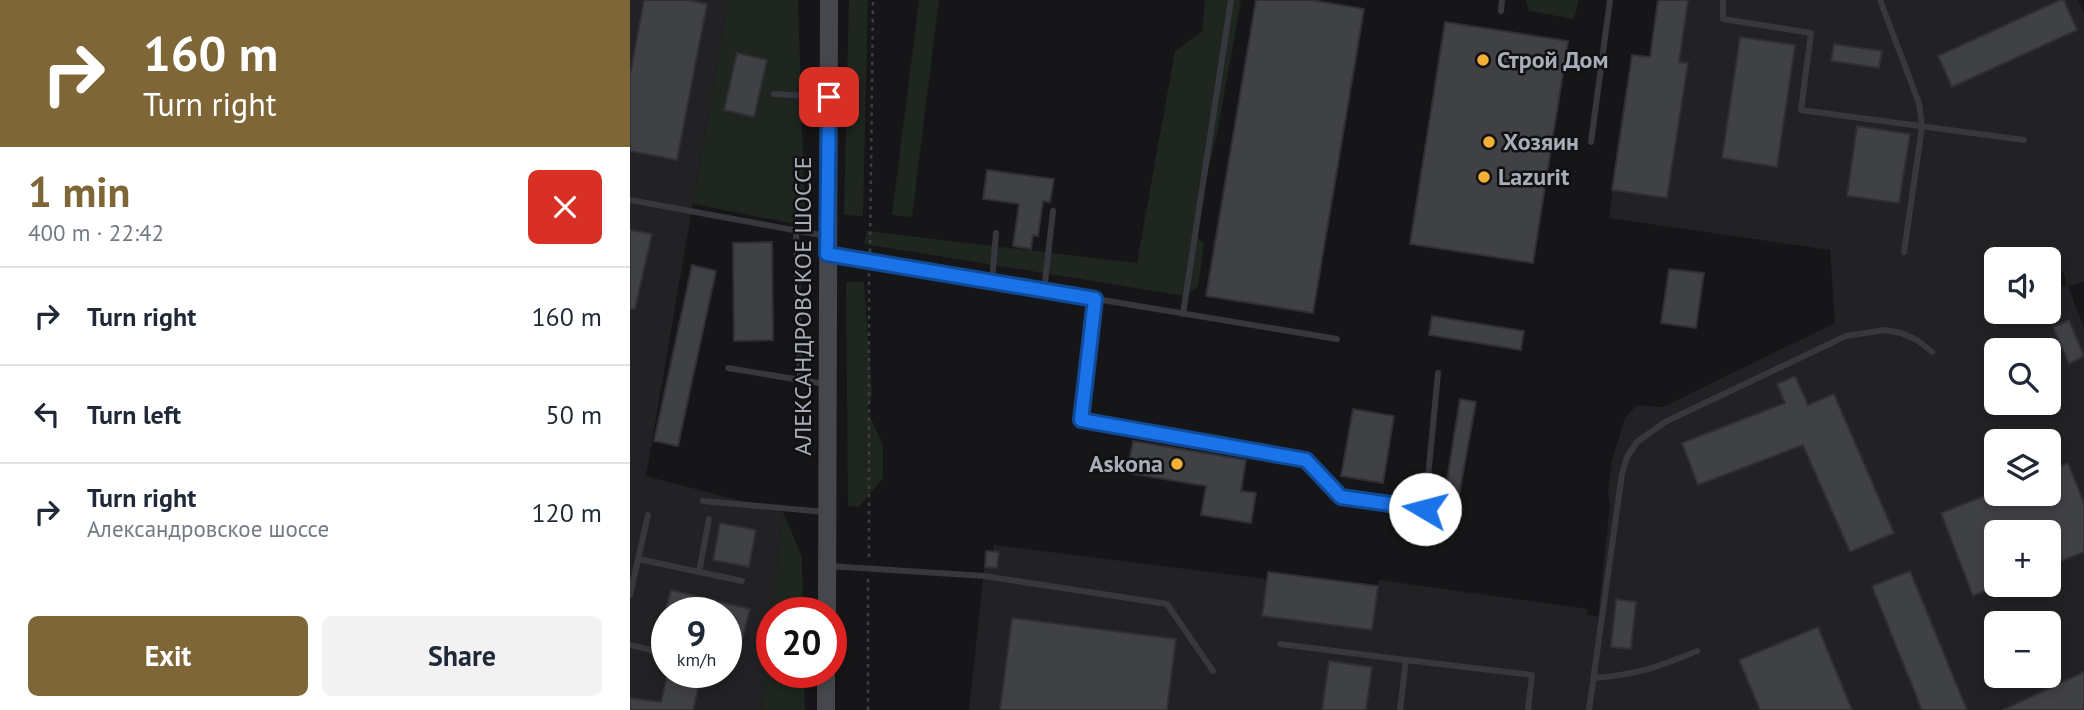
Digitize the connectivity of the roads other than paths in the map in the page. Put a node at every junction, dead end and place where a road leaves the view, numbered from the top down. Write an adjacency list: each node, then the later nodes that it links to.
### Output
1 (829, 0): 9 (main road, АЛЕКСАНДРОВСКОЕ ШОССЕ)
2 (1231, 0): 22 (lane)
3 (1502, 0): 7 (lane)
4 (1610, 0): 12 (lane)
5 (1723, 0): 10 (lane)
6 (1880, 0): 10 (lane)
7 (1502, 10)
8 (774, 94): 9 (lane)
9 (829, 97): 17 (main road, АЛЕКСАНДРОВСКОЕ ШОССЕ)
10 (1922, 127): 11 (lane); 18 (lane)
11 (2024, 141)
12 (1591, 142)
13 (630, 200): 15 (lane)
14 (1053, 211): 20 (lane)
15 (796, 231): 17 (lane); 27 (lane)
16 (996, 233): 19 (lane)
17 (827, 245): 19 (lane); 28 (main road, АЛЕКСАНДРОВСКОЕ ШОССЕ)
18 (1904, 252)
19 (992, 282): 20 (lane)
20 (1044, 290): 21 (lane)
21 (1095, 299): 22 (lane); 26 (lane)
22 (1183, 314): 23 (lane)
23 (1337, 339)
24 (1932, 352): 45 (lane)
25 (728, 368): 27 (lane)
26 (1438, 373)
27 (800, 380): 28 (lane)
28 (827, 385): 30 (main road, АЛЕКСАНДРОВСКОЕ ШОССЕ)
29 (703, 501): 30 (lane)
30 (827, 512): 34 (main road, АЛЕКСАНДРОВСКОЕ ШОССЕ)
31 (648, 515): 33 (lane)
32 (709, 519): 35 (lane)
33 (638, 559): 35 (lane); 37 (lane)
34 (827, 566): 38 (main road, АЛЕКСАНДРОВСКОЕ ШОССЕ); 44 (lane)
35 (699, 572): 36 (lane)
36 (742, 581)
37 (630, 595)
38 (827, 597)
39 (1280, 644): 43 (lane)
40 (630, 645): 41 (lane)
41 (651, 650)
42 (1696, 652): 45 (lane)
43 (1406, 660): 48 (lane); 49 (lane)
44 (1213, 671)
45 (1594, 678): 50 (lane)
46 (827, 688): 47 (main road)
47 (826, 710)
48 (1400, 710)
49 (1528, 710)
50 (1589, 710)

